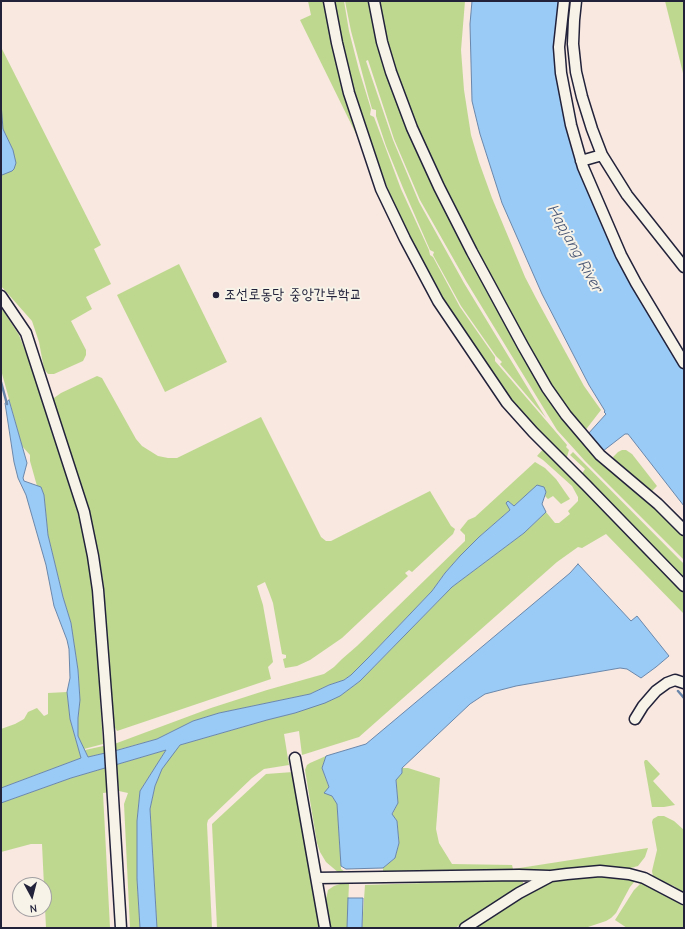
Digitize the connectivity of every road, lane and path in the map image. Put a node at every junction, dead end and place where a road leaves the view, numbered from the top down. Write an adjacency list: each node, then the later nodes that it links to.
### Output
1 (329, 1): 11 (street)
2 (374, 1): 10 (street)
3 (564, 1): 6 (street)
4 (576, 1): 5 (street)
5 (602, 154): 6 (street); 7 (street)
6 (581, 161): 9 (street)
7 (684, 267)
8 (1, 296): 18 (street)
9 (684, 363)
10 (684, 530)
11 (684, 586)
12 (684, 682): 13 (street)
13 (635, 719)
14 (295, 758): 16 (street)
15 (551, 876): 16 (street); 17 (street); 20 (street)
16 (318, 878): 19 (street)
17 (684, 899)
18 (121, 928)
19 (325, 928)
20 (465, 928)

